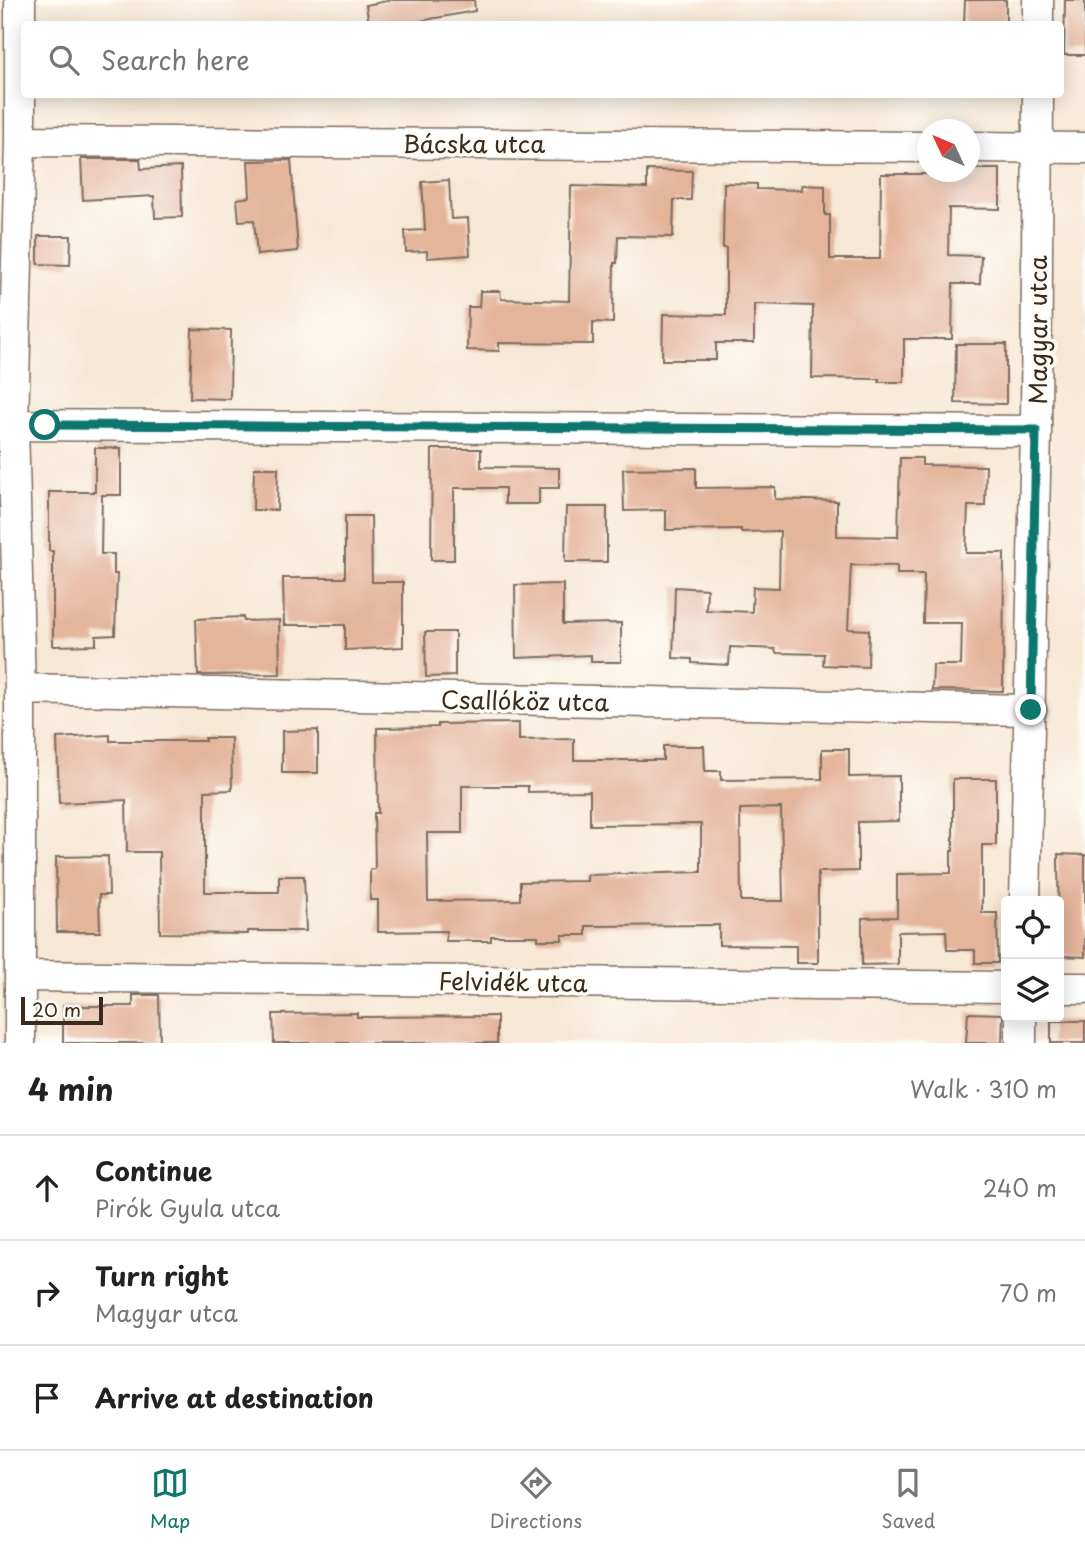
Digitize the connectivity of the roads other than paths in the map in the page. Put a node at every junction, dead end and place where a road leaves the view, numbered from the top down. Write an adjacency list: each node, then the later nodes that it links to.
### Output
1 (20, 0): 5 (street)
2 (1038, 0): 3 (street)
3 (1038, 21)
4 (1038, 98): 8 (street, Magyar utca)
5 (20, 141): 6 (street, Bácska utca); 10 (street)
6 (917, 147)
7 (980, 147): 8 (street)
8 (1037, 147): 9 (street); 11 (street, Magyar utca)
9 (1085, 148)
10 (6, 425): 11 (street); 12 (street)
11 (1036, 430): 13 (street, Magyar utca)
12 (20, 689): 13 (street, Csallóköz utca); 15 (street)
13 (1031, 710): 14 (street, Magyar utca)
14 (1025, 896)
15 (20, 976): 16 (street, Felvidék utca); 20 (street)
16 (1001, 986)
17 (1064, 988): 18 (street)
18 (1085, 988)
19 (1021, 1022): 21 (street)
20 (20, 1043)
21 (1021, 1043)

